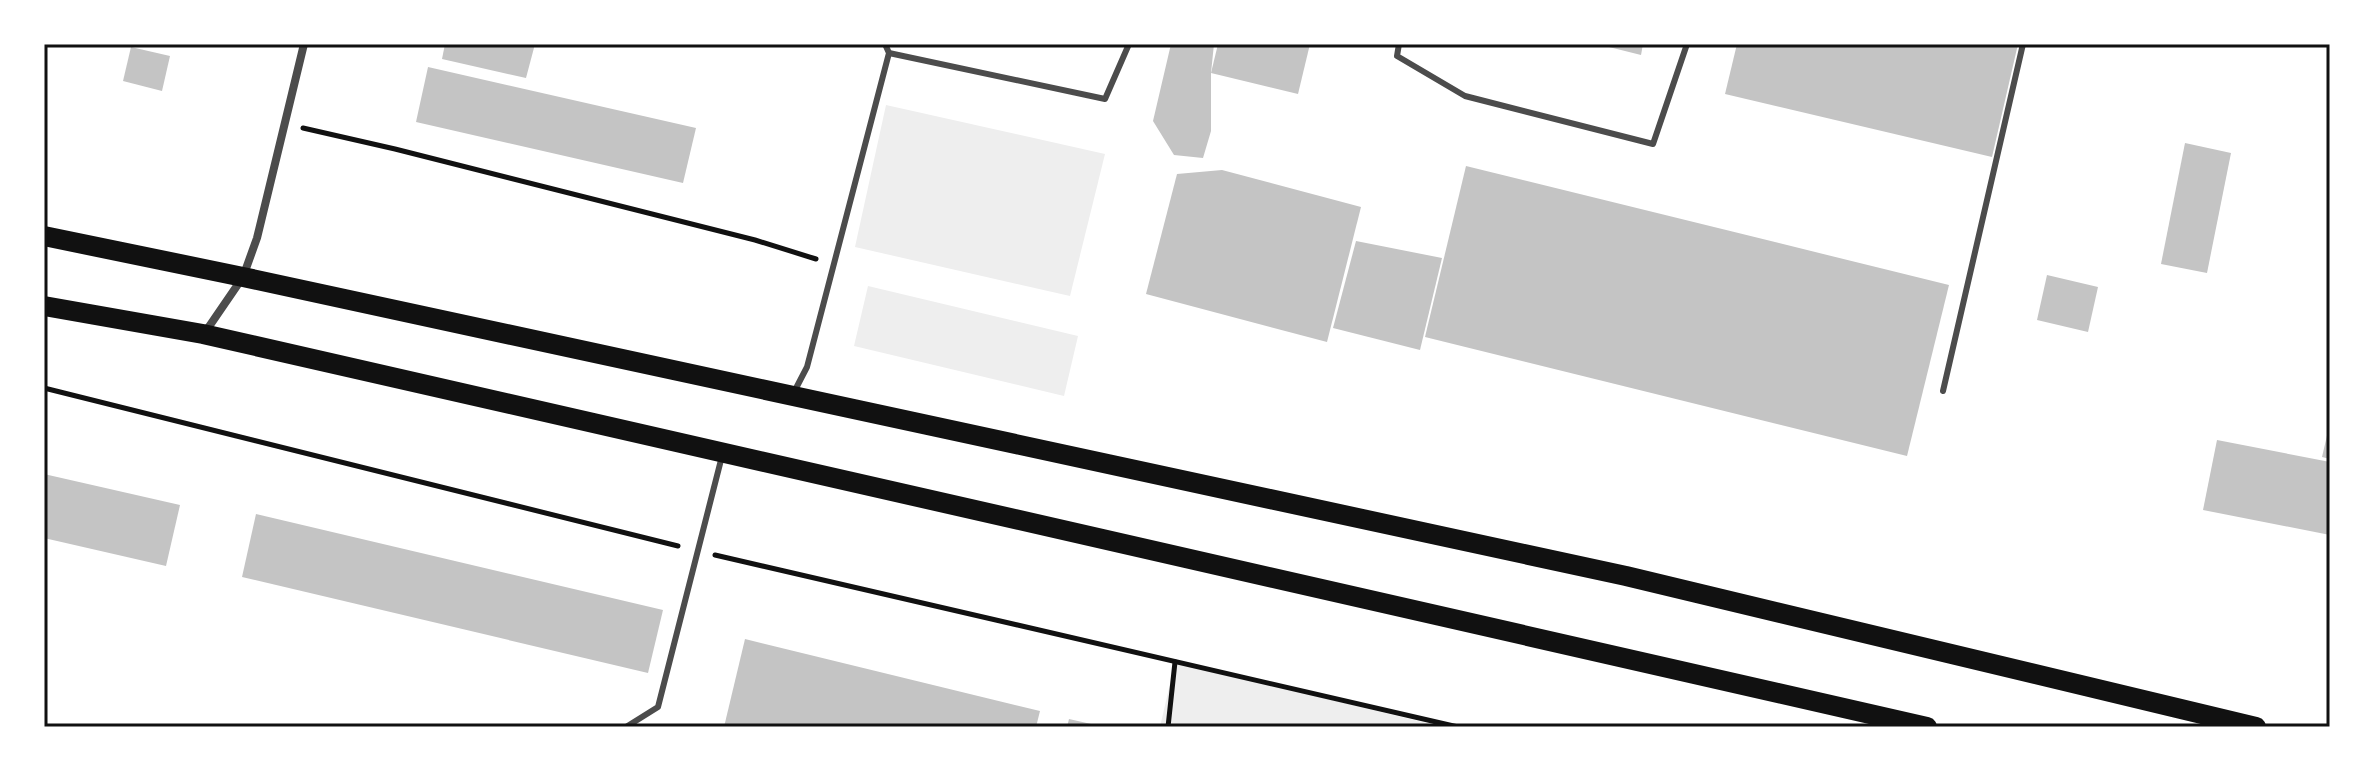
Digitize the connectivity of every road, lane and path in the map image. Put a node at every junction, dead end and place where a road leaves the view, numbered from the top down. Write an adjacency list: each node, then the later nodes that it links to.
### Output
1 (304, 44): 8 (street)
2 (885, 44): 7 (lane)
3 (1129, 44): 7 (lane)
4 (1399, 44): 5 (lane)
5 (1687, 44)
6 (2023, 44): 15 (lane)
7 (889, 53): 10 (lane)
8 (283, 124): 10 (path); 11 (street)
9 (44, 236): 11 (main road)
10 (832, 265): 16 (lane)
11 (243, 277): 13 (street); 16 (main road)
12 (44, 306): 13 (main road)
13 (203, 334): 17 (main road)
14 (44, 388): 18 (path)
15 (1943, 391)
16 (793, 395): 24 (main road)
17 (722, 455): 18 (lane); 23 (main road)
18 (696, 551): 19 (path); 20 (lane)
19 (1175, 662): 21 (path); 22 (path)
20 (626, 727)
21 (1168, 727)
22 (1458, 727)
23 (1927, 727)
24 (2256, 727)

